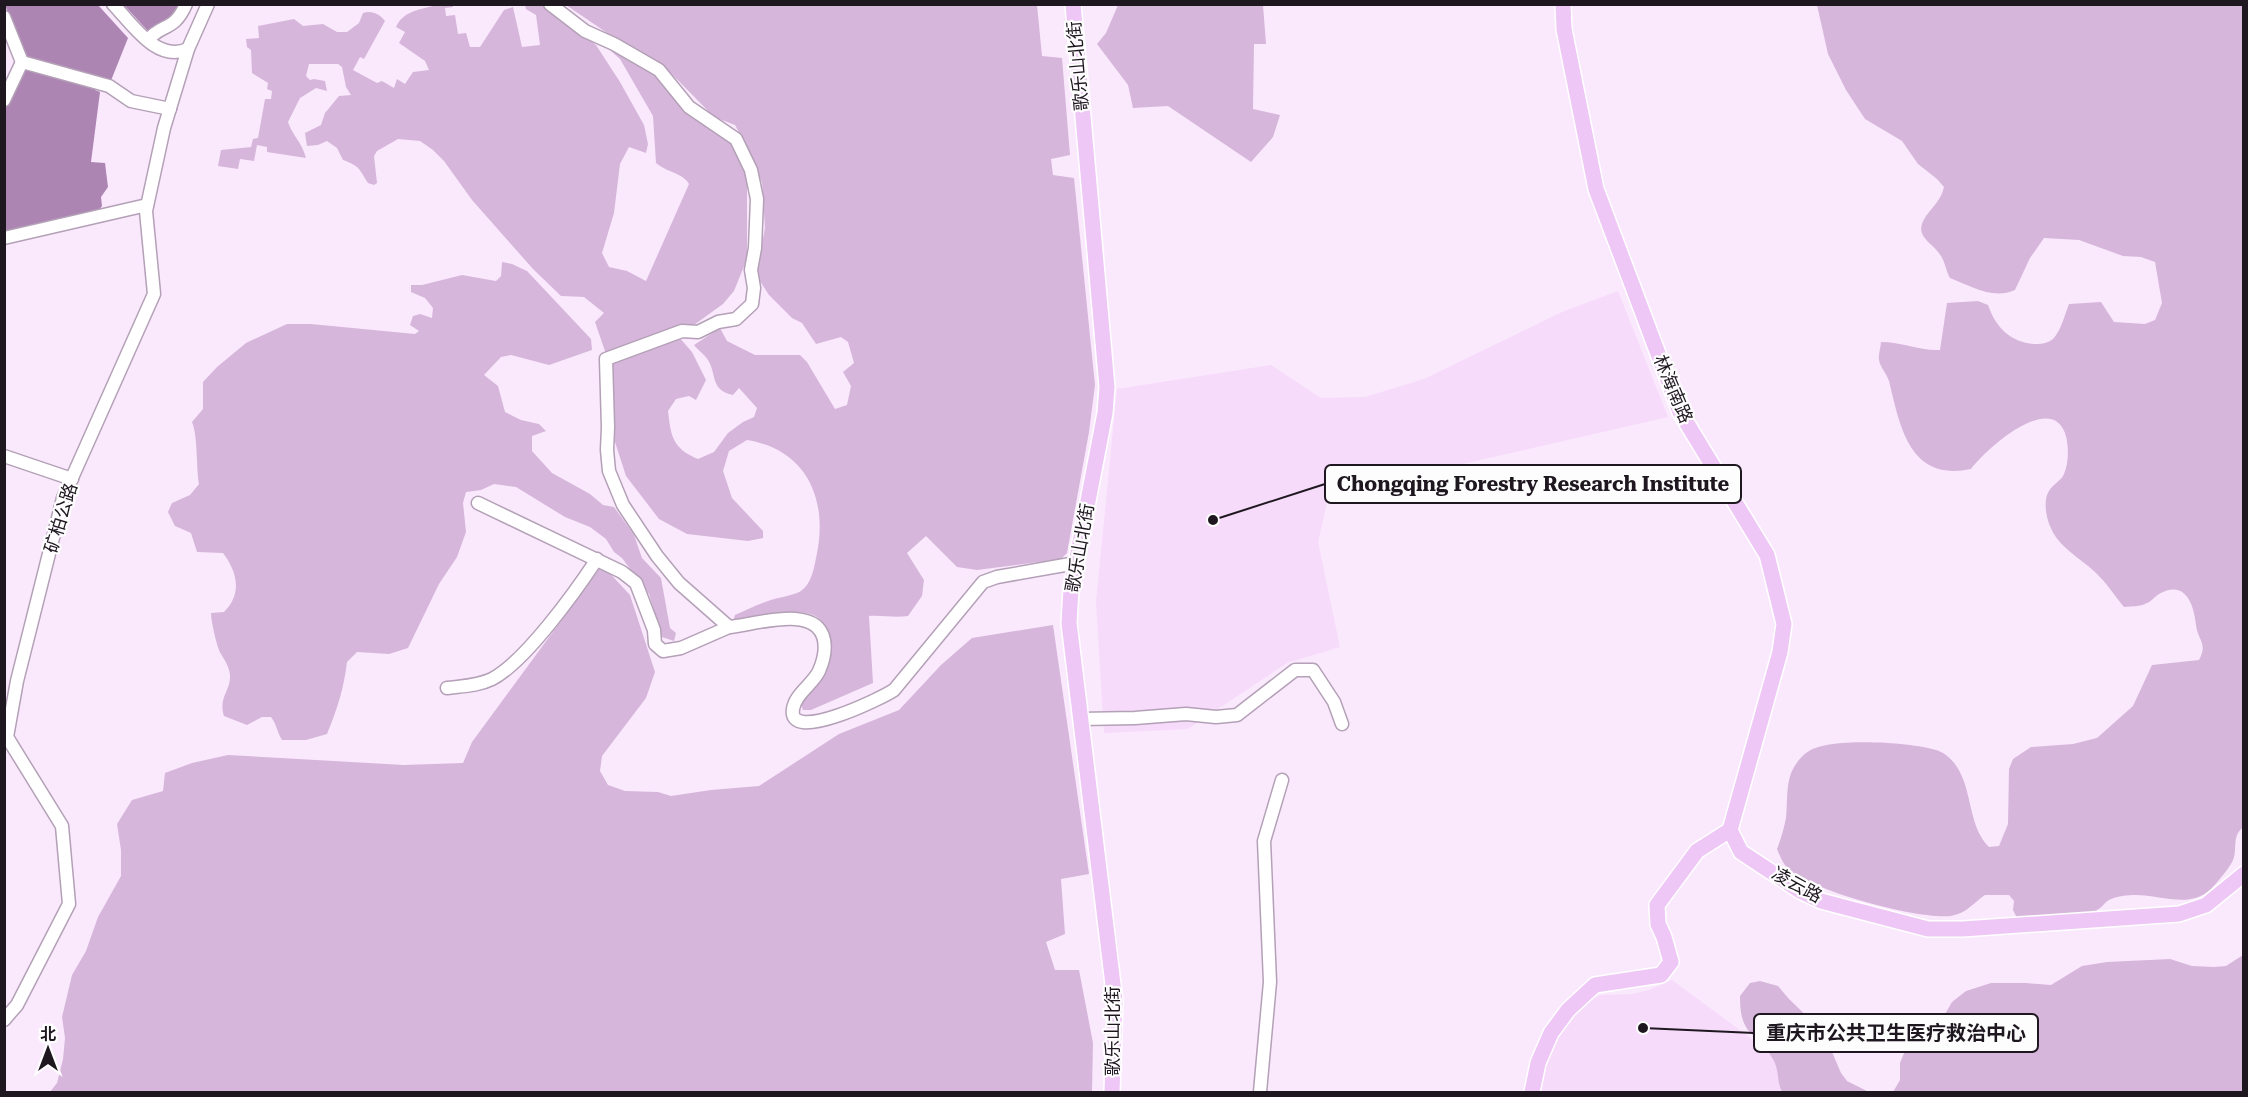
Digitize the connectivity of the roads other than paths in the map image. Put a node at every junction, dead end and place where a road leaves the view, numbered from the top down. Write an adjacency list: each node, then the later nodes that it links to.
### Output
1 (113, 4): 9 (street)
2 (208, 4): 8 (street, 矿柏公路)
3 (550, 4): 21 (street)
4 (1073, 4): 20 (main road, 歌乐山北街)
5 (1563, 4): 26 (main road, 林海南路)
6 (185, 6): 8 (street); 9 (street)
7 (4, 17): 11 (street)
8 (200, 22): 10 (street, 矿柏公路)
9 (148, 40): 10 (street)
10 (188, 49): 13 (street, 矿柏公路)
11 (22, 62): 12 (street); 13 (street)
12 (4, 100)
13 (170, 109): 14 (street, 矿柏公路)
14 (147, 205): 15 (street); 17 (street, 矿柏公路)
15 (4, 238)
16 (4, 456): 17 (street)
17 (72, 479): 28 (street, 矿柏公路)
18 (478, 503): 19 (street)
19 (597, 559): 21 (street); 22 (street)
20 (1076, 563): 21 (street); 23 (main road, 歌乐山北街)
21 (729, 627)
22 (447, 688)
23 (1081, 719): 24 (street); 29 (main road, 歌乐山北街)
24 (1342, 724)
25 (1282, 780): 30 (street)
26 (1730, 830): 27 (main road, 凌云路); 31 (main road)
27 (2244, 874)
28 (4, 1020)
29 (1112, 1092)
30 (1260, 1092)
31 (1532, 1092)

